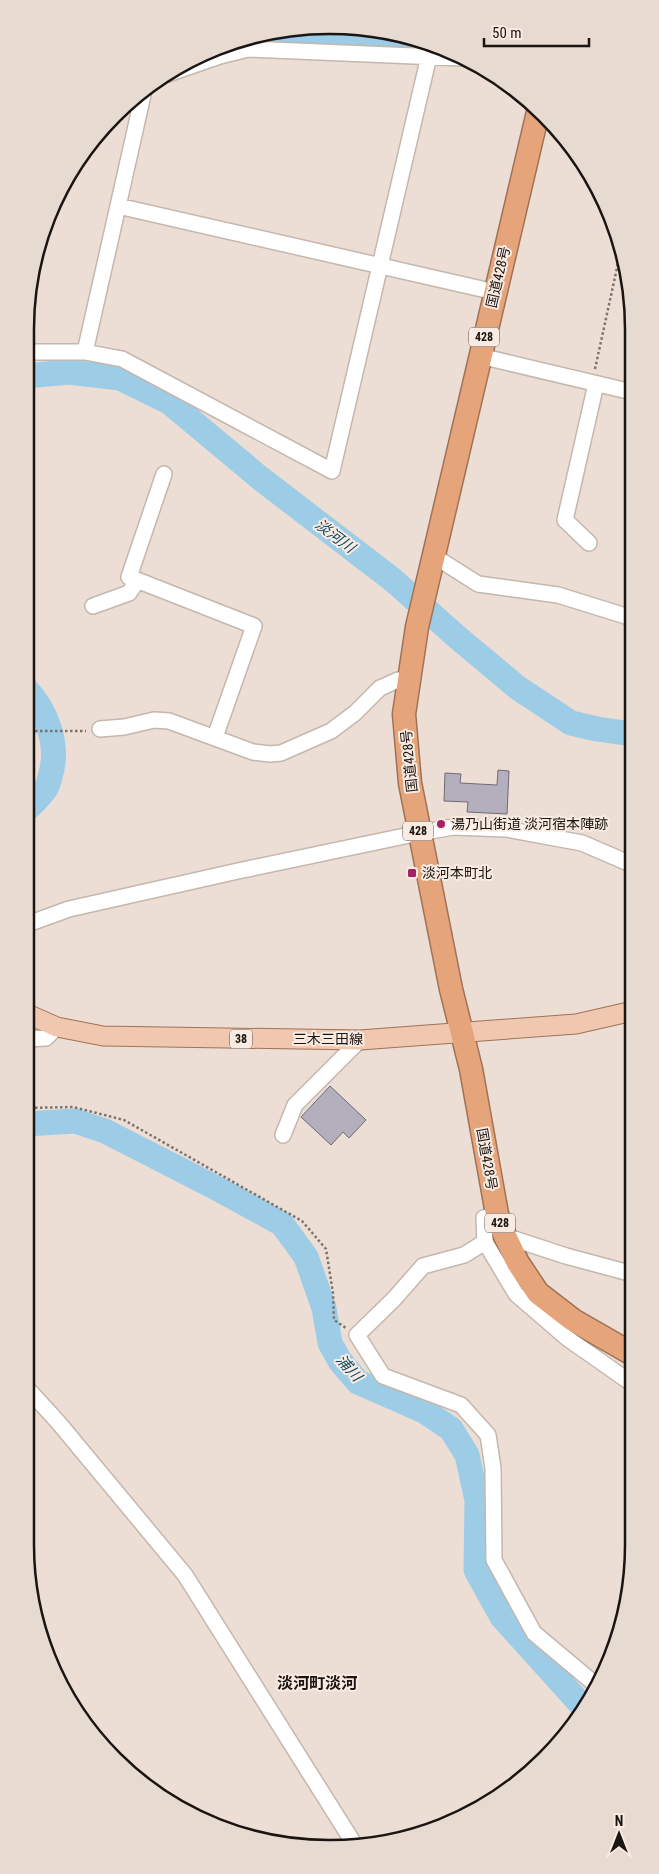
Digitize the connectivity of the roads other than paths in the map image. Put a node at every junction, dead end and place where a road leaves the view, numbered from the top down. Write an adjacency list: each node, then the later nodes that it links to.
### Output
1 (222, 54): 2 (street)
2 (429, 56): 3 (street); 7 (street)
3 (445, 57)
4 (143, 100): 6 (street)
5 (537, 118): 8 (highway, 国道428号 / 428)
6 (118, 206): 7 (street); 10 (street)
7 (380, 266): 8 (street); 10 (street)
8 (495, 292): 11 (highway, 国道428号 / 428)
9 (34, 352): 10 (street)
10 (85, 352)
11 (480, 356): 12 (street); 16 (highway, 国道428号 / 428)
12 (594, 384): 13 (street); 15 (street)
13 (625, 391)
14 (164, 474): 17 (street)
15 (589, 543)
16 (433, 559): 19 (street); 20 (highway, 国道428号 / 428)
17 (137, 581): 18 (street); 22 (street)
18 (93, 606)
19 (625, 616)
20 (409, 680): 22 (street); 23 (highway, 国道428号 / 428)
21 (100, 729): 22 (street)
22 (215, 737)
23 (419, 833): 24 (street); 25 (street); 29 (highway, 国道428号 / 428)
24 (625, 862)
25 (34, 922)
26 (625, 1013): 29 (main road, 三木三田線 / 38)
27 (34, 1017): 28 (main road, 三木三田線 / 38)
28 (57, 1027): 30 (street); 31 (main road, 三木三田線 / 38)
29 (461, 1032): 31 (main road, 三木三田線 / 38); 33 (highway, 国道428号 / 428)
30 (34, 1039)
31 (360, 1040): 32 (street)
32 (283, 1135)
33 (495, 1239): 34 (street); 35 (highway, 国道428号 / 428); 36 (street); 38 (street)
34 (625, 1272)
35 (625, 1350)
36 (625, 1379)
37 (34, 1396): 39 (street)
38 (592, 1681)
39 (352, 1840)

